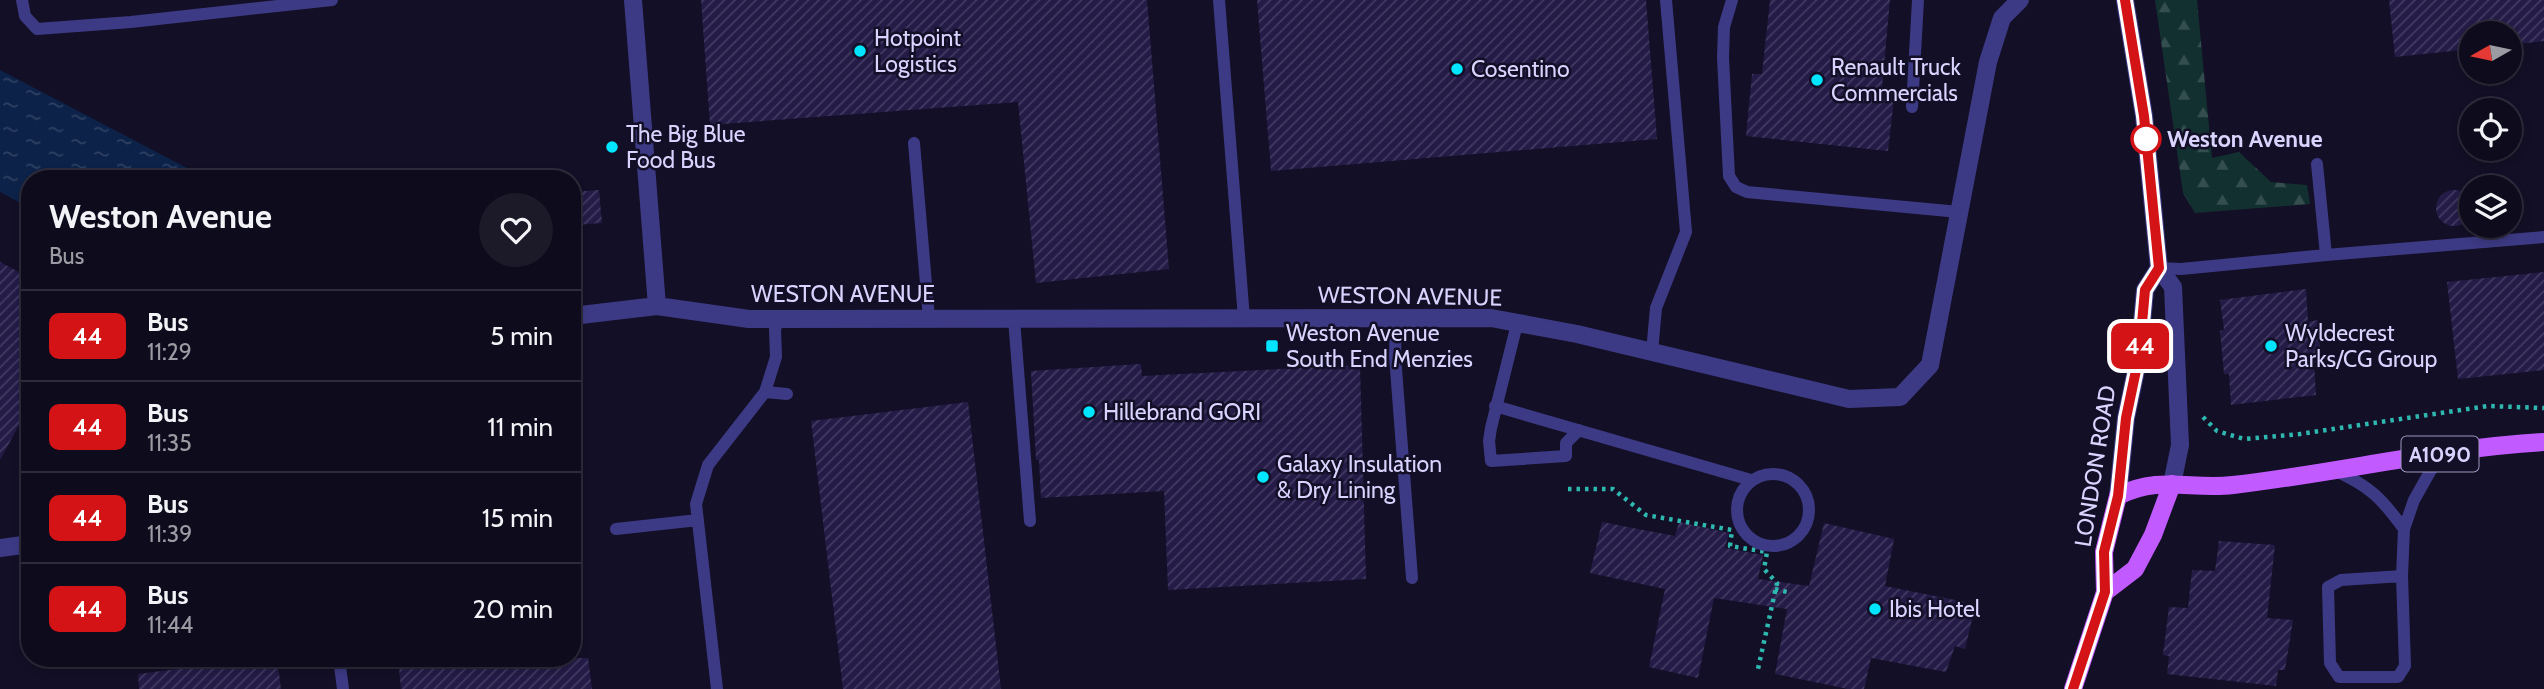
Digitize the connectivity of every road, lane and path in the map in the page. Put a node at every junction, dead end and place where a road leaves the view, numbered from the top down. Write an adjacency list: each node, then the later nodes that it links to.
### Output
1 (22, 0): 2 (lane)
2 (331, 0)
3 (633, 0): 17 (street)
4 (1219, 0): 23 (lane)
5 (1666, 0): 25 (lane)
6 (1732, 0): 13 (lane)
7 (1918, 0): 10 (lane)
8 (2020, 0): 13 (street, WESTON AVENUE)
9 (2125, 0): 16 (street)
10 (1912, 107)
11 (914, 143): 22 (lane)
12 (2317, 164): 15 (lane)
13 (1959, 212): 25 (street, WESTON AVENUE)
14 (2544, 237): 15 (lane)
15 (2326, 255): 16 (lane)
16 (2159, 268): 36 (street); 38 (street, LONDON ROAD)
17 (657, 306): 18 (street, WESTON AVENUE); 21 (street, WESTON AVENUE)
18 (581, 315)
19 (1014, 318): 22 (street, WESTON AVENUE); 23 (street, WESTON AVENUE); 40 (lane)
20 (1395, 318): 23 (street, WESTON AVENUE); 24 (street, WESTON AVENUE); 47 (lane)
21 (779, 319): 22 (street, WESTON AVENUE); 26 (lane)
22 (929, 319)
23 (1244, 319)
24 (1517, 324): 25 (street, WESTON AVENUE); 28 (lane)
25 (1652, 352)
26 (765, 392): 27 (lane); 39 (lane)
27 (786, 394)
28 (1495, 406): 31 (lane); 31 (lane)
29 (2544, 408): 30 (path)
30 (2202, 416)
31 (1579, 430): 35 (lane)
32 (2544, 442): 33 (main road, A1090)
33 (2440, 454): 34 (main road, A1090); 42 (lane)
34 (2336, 471): 36 (main road, A1090); 42 (lane)
35 (1751, 480): 45 (lane); 45 (lane)
36 (2172, 484): 38 (main road, A1090); 50 (main road)
37 (1568, 489): 45 (path)
38 (2118, 496): 50 (main road, LONDON ROAD)
39 (698, 520): 41 (lane); 54 (lane)
40 (1030, 521)
41 (616, 529)
42 (2404, 530): 46 (lane)
43 (21, 545): 44 (street)
44 (0, 548)
45 (1767, 549): 48 (path)
46 (2402, 576): 46 (lane)
47 (1412, 578)
48 (1775, 589): 49 (path); 52 (path)
49 (1787, 592)
50 (2105, 592): 55 (main road, LONDON ROAD)
51 (341, 667): 53 (lane)
52 (1758, 669)
53 (343, 689)
54 (717, 689)
55 (2073, 689)

